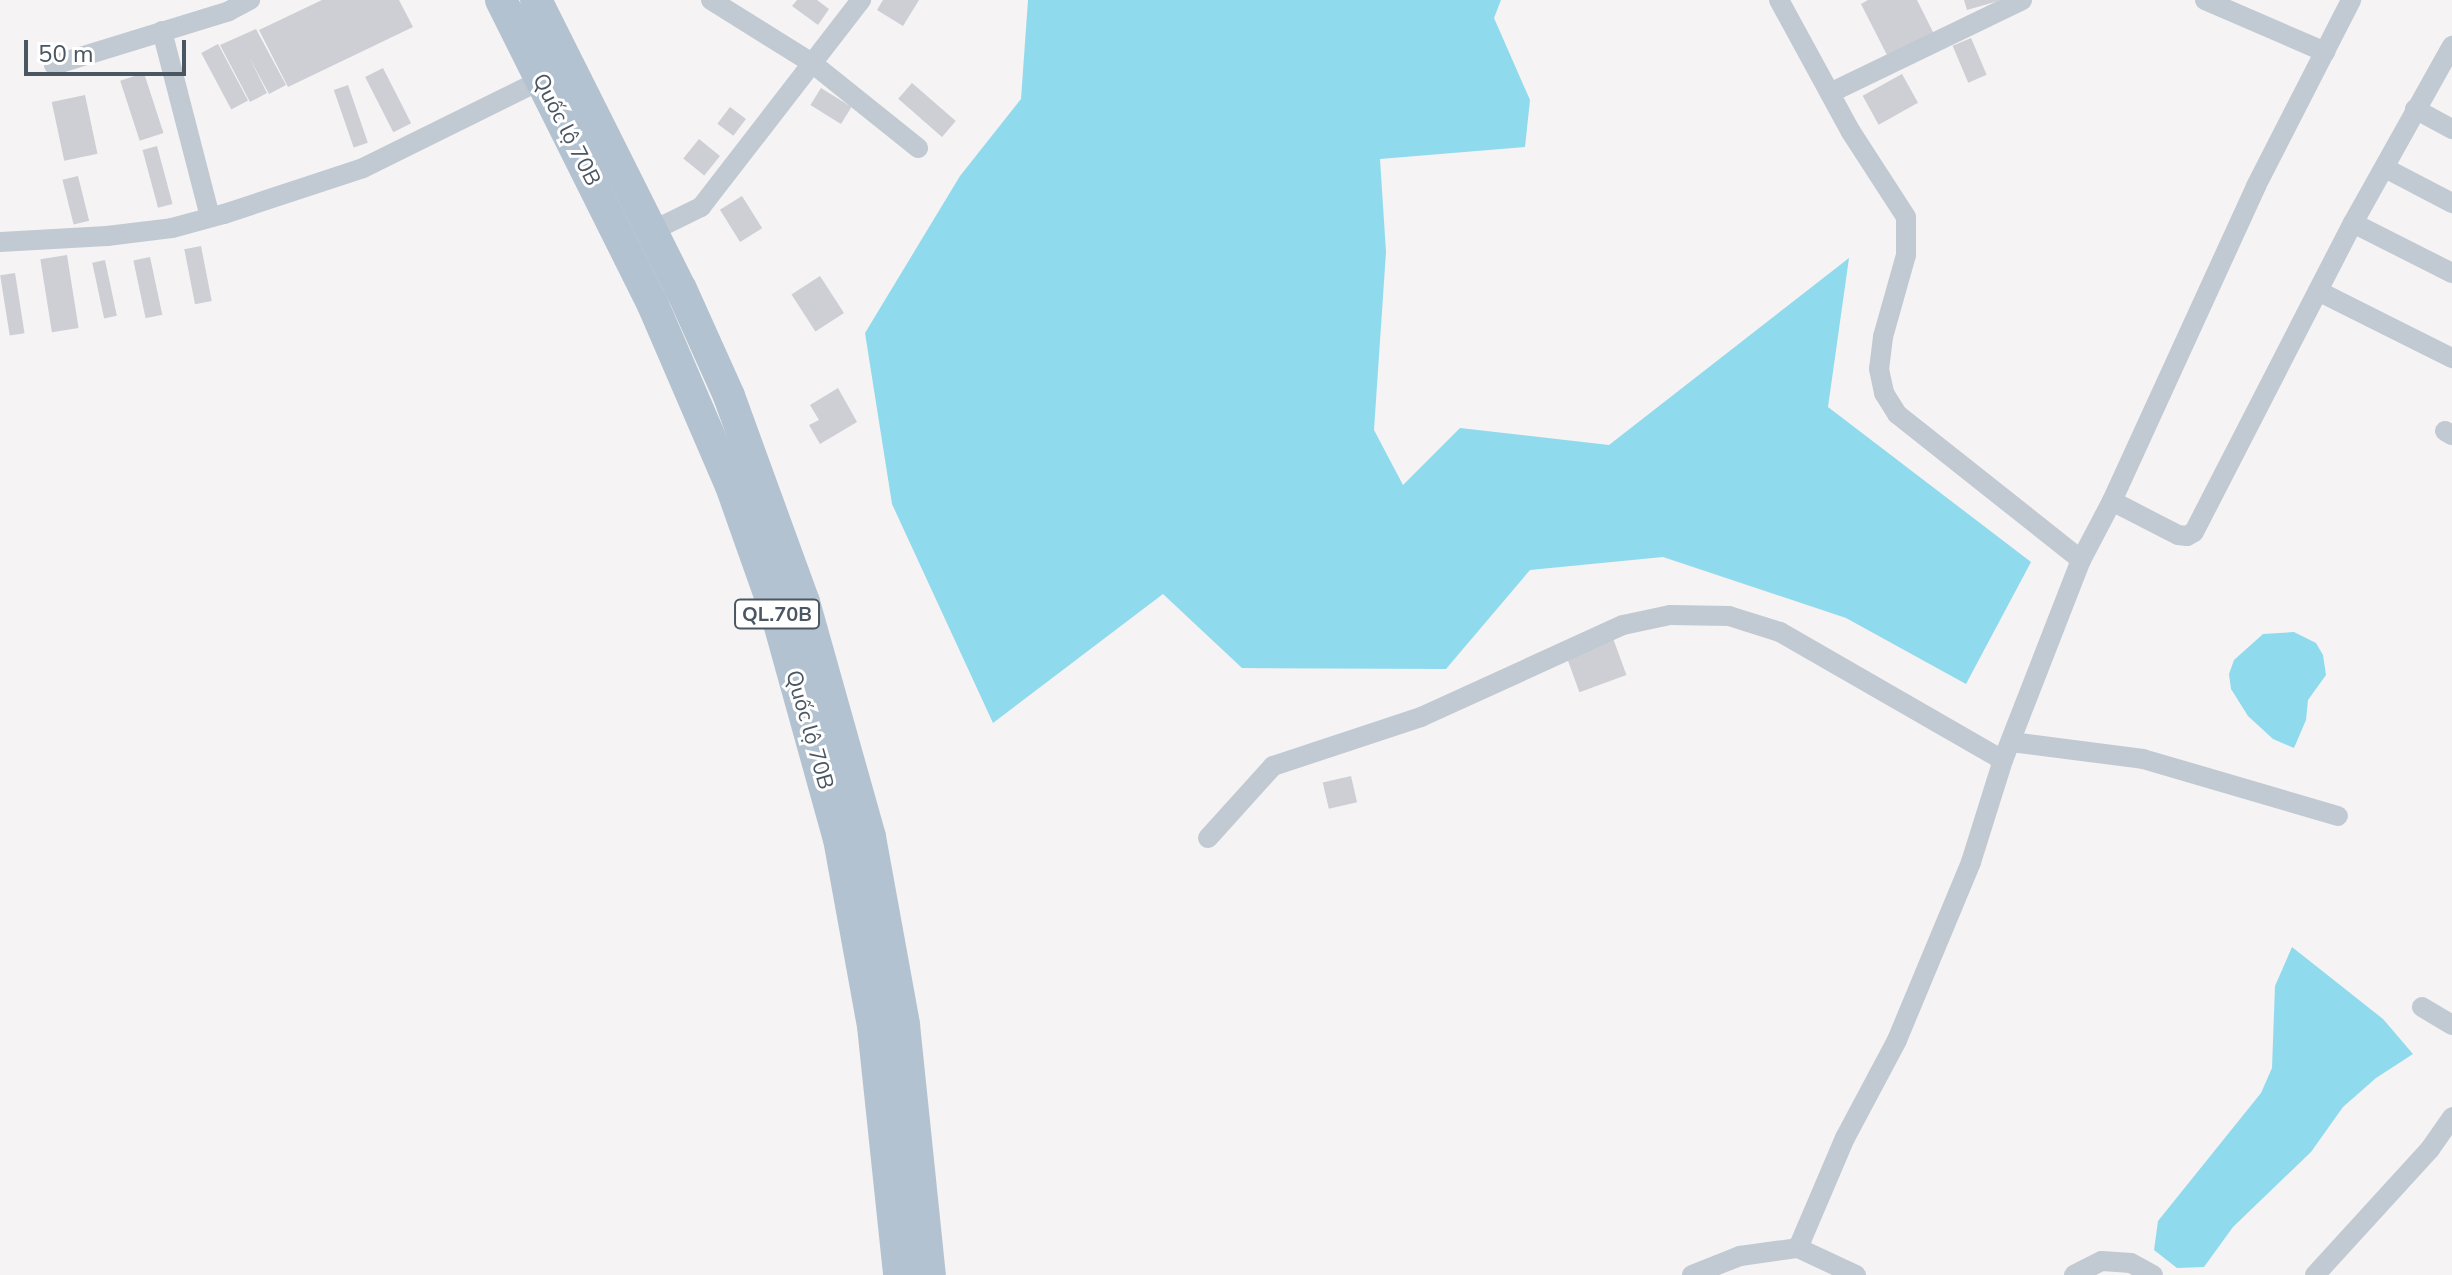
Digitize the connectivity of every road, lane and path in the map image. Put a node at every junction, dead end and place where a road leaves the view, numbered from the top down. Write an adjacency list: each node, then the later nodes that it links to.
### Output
1 (250, 0): 10 (street)
2 (501, 0): 15 (main road, Quốc lộ 70B / QL.70B)
3 (536, 0): 15 (main road, Quốc lộ 70B / QL.70B)
4 (711, 0): 13 (street)
5 (861, 0): 13 (street)
6 (1779, 0): 16 (street)
7 (2022, 0): 16 (street)
8 (2205, 0): 12 (street)
9 (2351, 0): 12 (street)
10 (162, 31): 14 (street); 22 (street)
11 (2452, 46): 17 (street)
12 (2325, 52): 29 (street)
13 (812, 63): 19 (street); 24 (street)
14 (54, 65)
15 (551, 65): 22 (street); 24 (main road, Quốc lộ 70B / QL.70B); 37 (main road, Quốc lộ 70B / QL.70B)
16 (1832, 92): 30 (street)
17 (2415, 109): 18 (street); 20 (street)
18 (2452, 129)
19 (918, 148)
20 (2385, 168): 21 (street); 23 (street)
21 (2452, 203)
22 (210, 217): 25 (street)
23 (2353, 223): 26 (street); 27 (street)
24 (652, 231): 37 (main road, Quốc lộ 70B / QL.70B)
25 (0, 242)
26 (2452, 273)
27 (2318, 291): 28 (street); 29 (street)
28 (2452, 358)
29 (2112, 501): 30 (street)
30 (2081, 560): 31 (street)
31 (2007, 751): 32 (street); 33 (street); 38 (street)
32 (2338, 816)
33 (1208, 838)
34 (2422, 1007): 35 (street)
35 (2452, 1025)
36 (2452, 1117): 45 (street)
37 (910, 1212): 39 (main road, Quốc lộ 70B / QL.70B); 40 (main road, Quốc lộ 70B / QL.70B)
38 (1798, 1248): 41 (street); 42 (street)
39 (899, 1275)
40 (930, 1275)
41 (1692, 1275)
42 (1856, 1275)
43 (2074, 1275): 44 (street)
44 (2153, 1275)
45 (2315, 1275)

